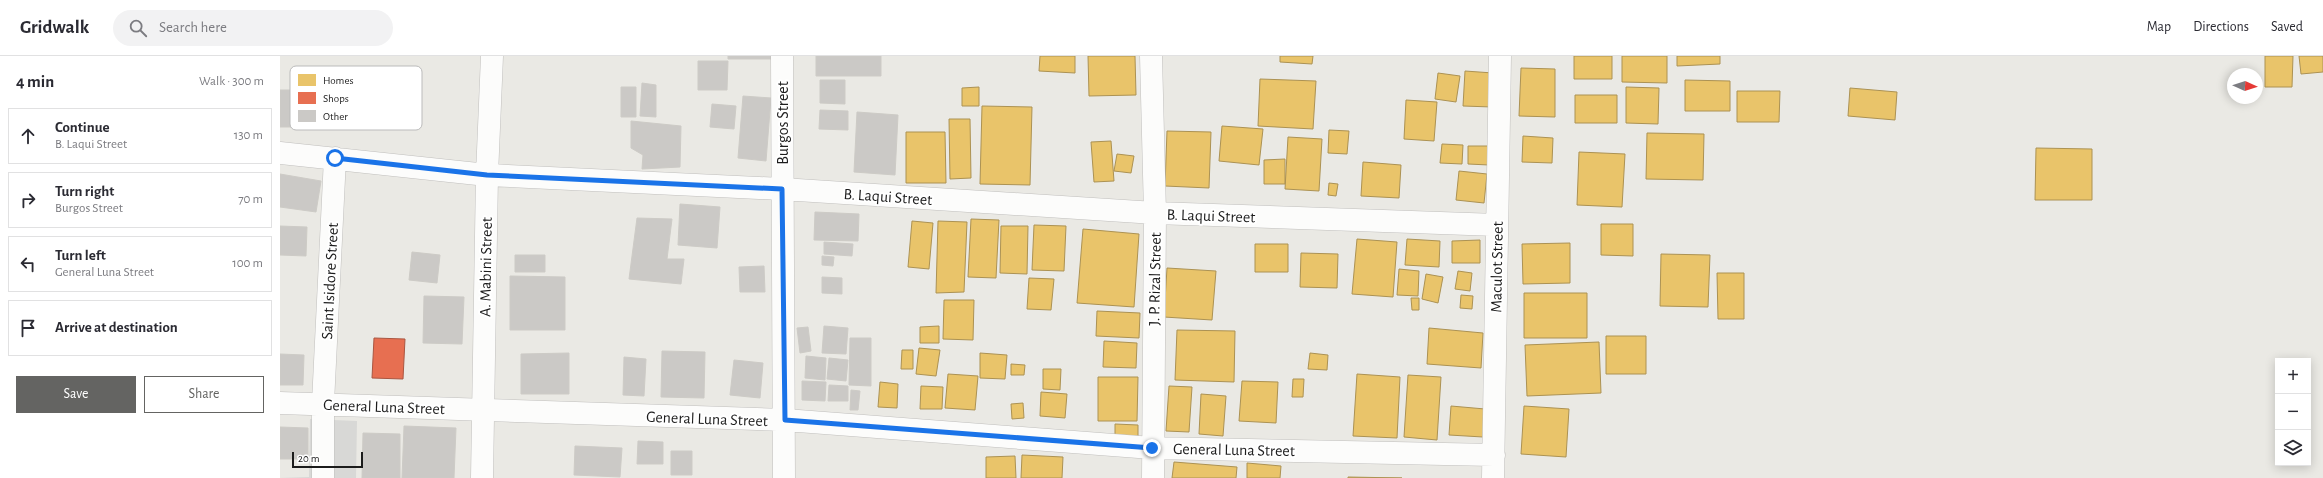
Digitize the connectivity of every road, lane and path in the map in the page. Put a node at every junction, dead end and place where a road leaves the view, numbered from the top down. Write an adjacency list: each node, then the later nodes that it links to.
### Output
1 (492, 56): 7 (street, A. Mabini Street)
2 (782, 56): 8 (street, Burgos Street)
3 (1151, 56): 9 (street, J. P. Rizal Street)
4 (1500, 56): 10 (street, Maculot Street)
5 (280, 153): 6 (street, B. Laqui Street)
6 (335, 158): 7 (street, B. Laqui Street); 12 (street, Saint Isidore Street)
7 (487, 175): 8 (street, B. Laqui Street); 13 (street, A. Mabini Street)
8 (782, 189): 9 (street, B. Laqui Street); 14 (street, Burgos Street)
9 (1155, 213): 10 (street, B. Laqui Street); 15 (street, J. P. Rizal Street)
10 (1496, 225): 16 (street, Maculot Street)
11 (280, 403): 12 (street, General Luna Street)
12 (323, 404): 13 (street, General Luna Street); 17 (street, Saint Isidore Street)
13 (483, 410): 14 (street, General Luna Street); 18 (street, A. Mabini Street)
14 (785, 420): 15 (street, General Luna Street); 19 (street, Burgos Street)
15 (1152, 448): 16 (street, General Luna Street); 20 (street, J. P. Rizal Street)
16 (1494, 455): 21 (street, Maculot Street)
17 (323, 478)
18 (482, 478)
19 (784, 478)
20 (1153, 478)
21 (1493, 478)

